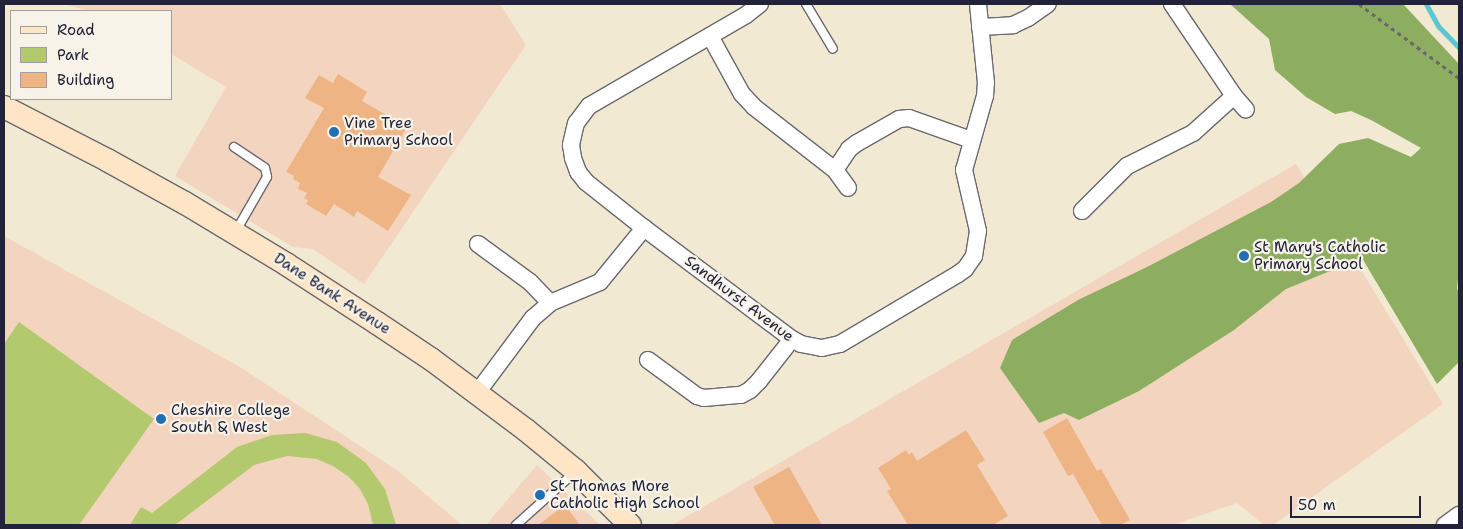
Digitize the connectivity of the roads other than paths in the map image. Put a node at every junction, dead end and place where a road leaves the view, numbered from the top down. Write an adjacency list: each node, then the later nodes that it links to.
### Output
1 (760, 4): 7 (street, Sandhurst Avenue)
2 (806, 4): 8 (lane)
3 (978, 4): 6 (street, Sandhurst Avenue)
4 (1048, 4): 6 (street)
5 (1172, 4): 9 (street)
6 (980, 26): 12 (street, Sandhurst Avenue)
7 (710, 36): 14 (street); 17 (street, Sandhurst Avenue)
8 (833, 49)
9 (1234, 96): 11 (street); 16 (street)
10 (4, 108): 18 (street, Dane Bank Avenue)
11 (1246, 110)
12 (971, 140): 14 (street); 21 (street, Sandhurst Avenue)
13 (234, 147): 18 (lane)
14 (835, 170): 15 (street)
15 (848, 188)
16 (1082, 211)
17 (644, 228): 20 (street); 21 (street, Sandhurst Avenue)
18 (235, 233): 23 (street, Dane Bank Avenue)
19 (478, 244): 20 (street)
20 (550, 303): 23 (street)
21 (792, 339): 22 (street)
22 (648, 360)
23 (477, 393): 24 (street, Dane Bank Avenue)
24 (576, 471): 26 (lane); 27 (street, Dane Bank Avenue)
25 (1459, 515): 28 (street)
26 (516, 525)
27 (630, 525)
28 (1445, 525)

